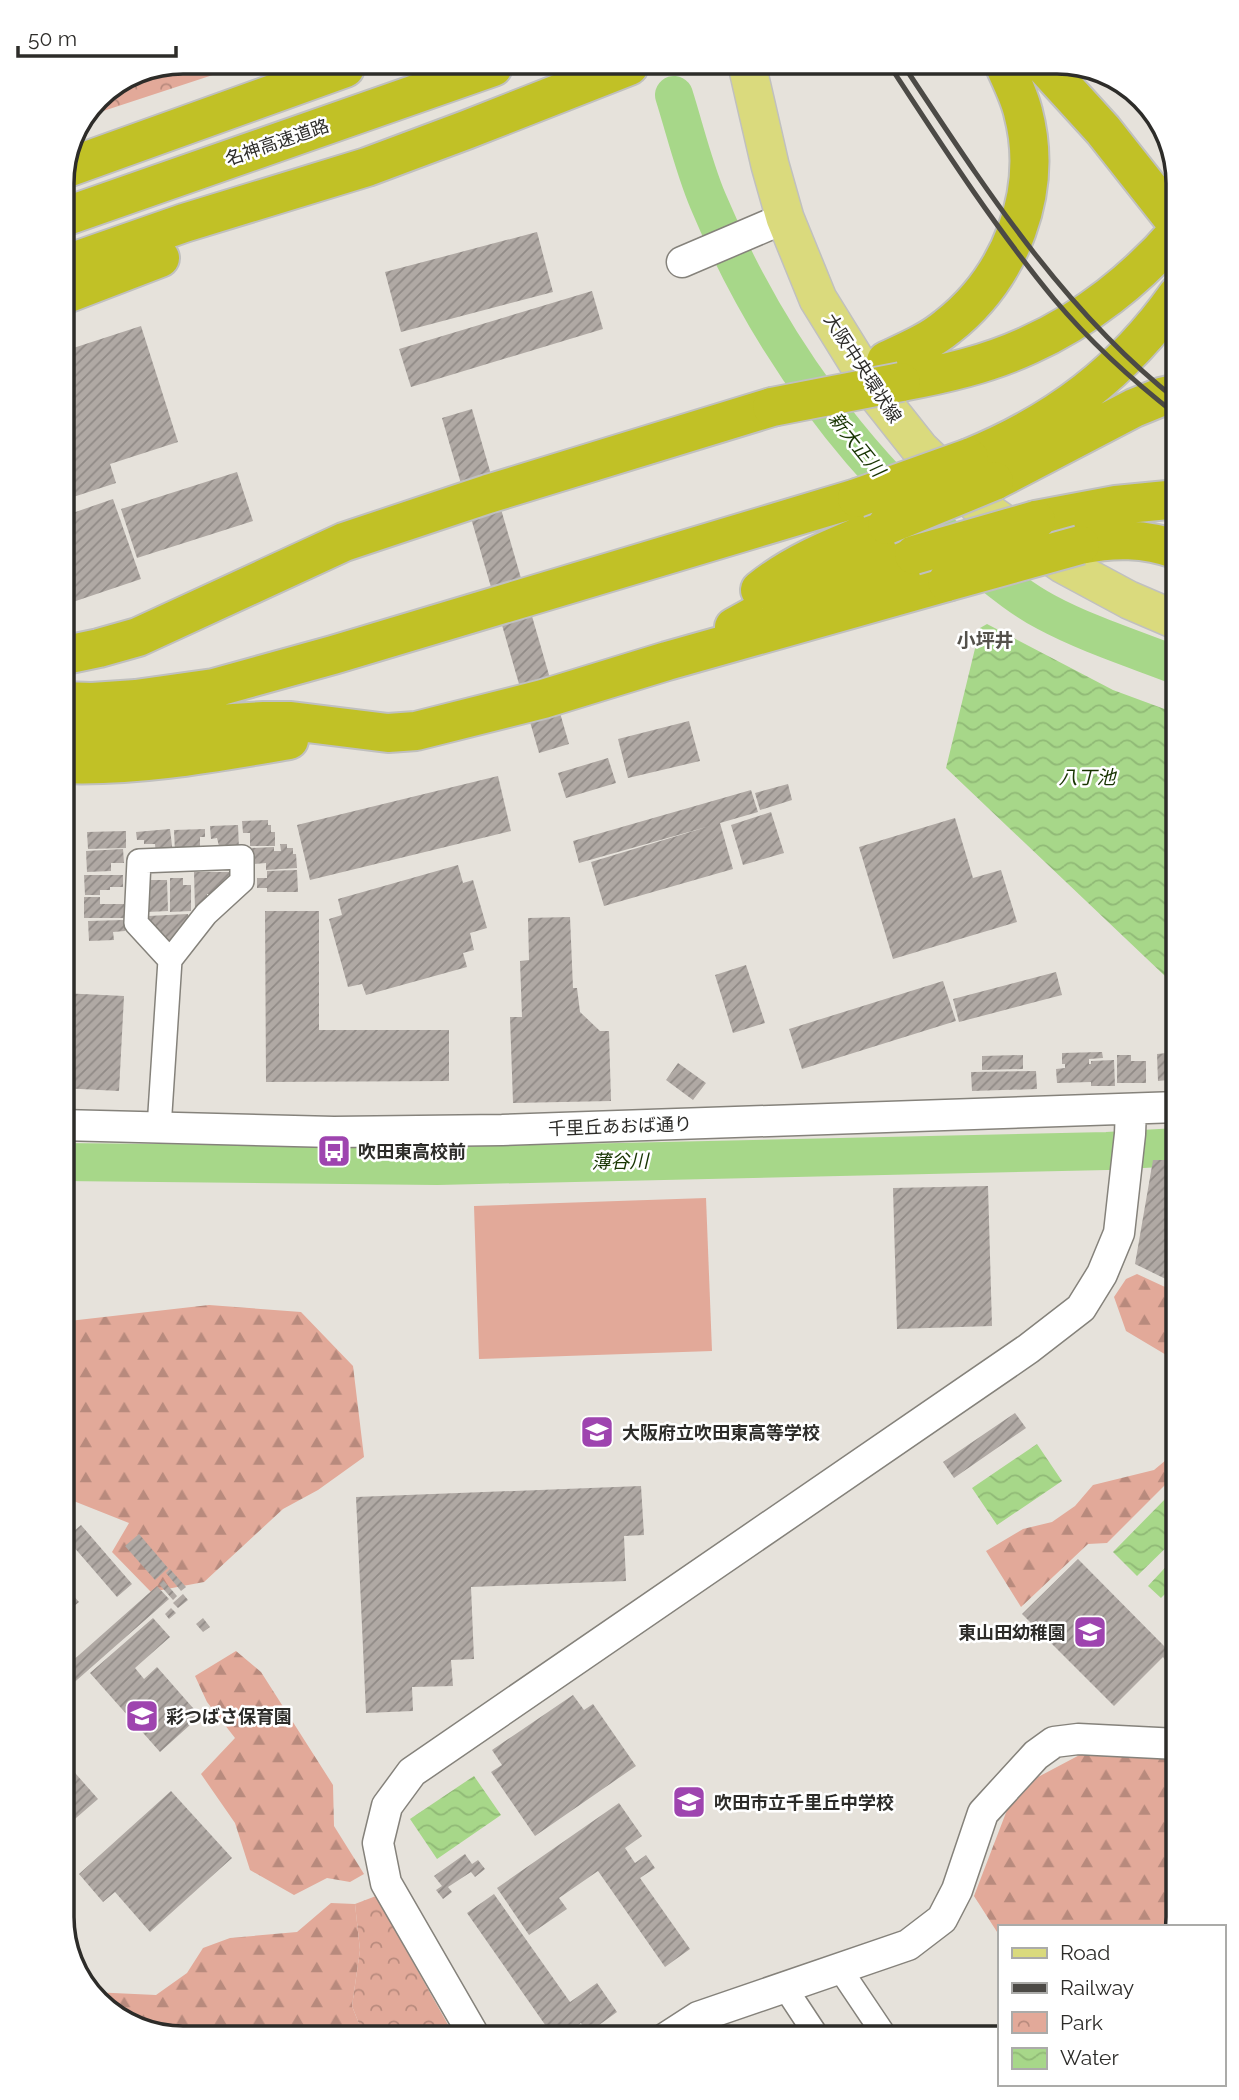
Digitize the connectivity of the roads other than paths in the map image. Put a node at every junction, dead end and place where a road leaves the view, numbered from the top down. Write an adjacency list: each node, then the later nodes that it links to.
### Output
1 (328, 74): 7 (highway)
2 (473, 74): 9 (highway, 名神高速道路)
3 (609, 74): 8 (highway)
4 (749, 74): 10 (main road, 大阪中央環状線)
5 (1008, 74): 17 (highway)
6 (1052, 74): 11 (highway)
7 (76, 165)
8 (367, 167): 14 (highway); 15 (highway)
9 (74, 213)
10 (785, 218): 13 (street); 23 (main road, 大阪中央環状線)
11 (1166, 221)
12 (1166, 241): 17 (highway)
13 (693, 257)
14 (74, 261)
15 (74, 291)
16 (1166, 309): 19 (highway)
17 (893, 372): 22 (highway, bridge)
18 (1166, 396): 19 (highway)
19 (982, 469): 26 (highway, bridge); 27 (highway, bridge)
20 (1166, 500): 26 (highway, bridge)
21 (1166, 547): 26 (highway, bridge)
22 (240, 589): 24 (highway); 25 (highway)
23 (1166, 616)
24 (74, 636)
25 (74, 653)
26 (667, 661): 28 (highway)
27 (74, 701)
28 (353, 729): 29 (highway); 30 (highway)
29 (74, 730)
30 (74, 764)
31 (170, 960): 31 (street); 35 (street)
32 (1166, 1110): 33 (street, 千里丘あおば通り)
33 (1130, 1121): 35 (street, 千里丘あおば通り); 39 (street)
34 (74, 1125): 35 (street, 千里丘あおば通り)
35 (159, 1128)
36 (1166, 1743): 37 (street)
37 (841, 1969): 38 (street); 42 (street)
38 (784, 1986): 40 (street); 41 (street)
39 (468, 2026)
40 (684, 2026)
41 (810, 2026)
42 (878, 2026)

